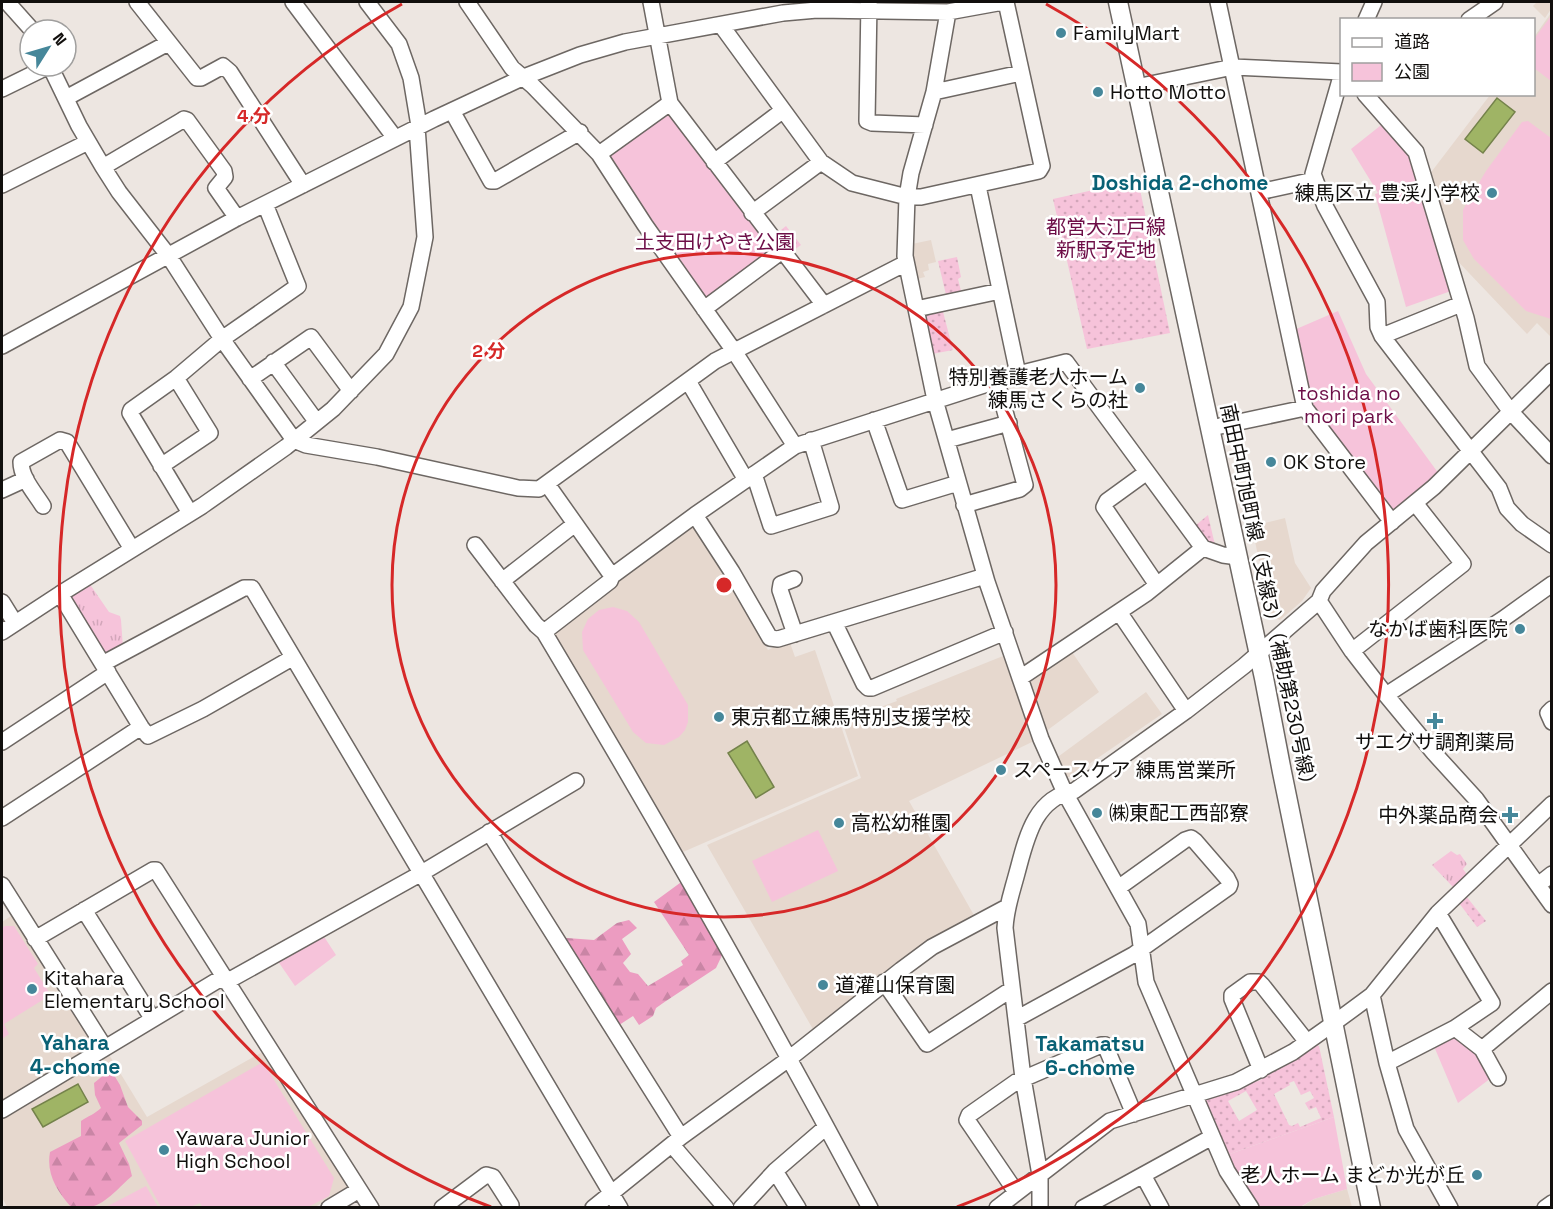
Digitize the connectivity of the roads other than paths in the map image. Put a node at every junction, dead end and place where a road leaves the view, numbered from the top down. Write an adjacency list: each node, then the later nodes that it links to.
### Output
1 (7, 2): 14 (street)
2 (137, 2): 19 (street)
3 (293, 2): 38 (street)
4 (367, 2): 36 (street)
5 (467, 2): 24 (street)
6 (651, 2): 18 (street)
7 (1005, 2): 13 (street); 22 (street)
8 (1118, 2): 27 (main road, 南田中町旭町線（支線3）（補助第230号線）)
9 (1218, 2): 20 (street)
10 (1374, 2): 15 (street)
11 (1495, 2): 16 (street)
12 (869, 6): 13 (street); 17 (street); 35 (street)
13 (948, 12): 29 (street)
14 (21, 18)
15 (1367, 18)
16 (1472, 18)
17 (721, 25): 18 (street); 34 (street)
18 (657, 36): 24 (street); 32 (street)
19 (168, 43): 31 (street); 46 (street)
20 (1233, 67): 21 (street); 27 (street); 48 (street)
21 (1340, 72)
22 (1021, 73): 29 (street); 47 (street)
23 (1340, 76): 44 (street)
24 (524, 77): 33 (street); 37 (street)
25 (25, 78): 28 (street)
26 (56, 78): 31 (street)
27 (1136, 87): 79 (main road, 南田中町旭町線（支線3）（補助第230号線）)
28 (2, 89)
29 (934, 92): 35 (street)
30 (1367, 96): 57 (street)
31 (66, 98): 39 (street)
32 (670, 103): 40 (street); 41 (street)
33 (452, 111): 36 (street); 37 (street)
34 (782, 111): 41 (street); 42 (street)
35 (926, 125): 49 (street)
36 (418, 127): 38 (street); 72 (street)
37 (580, 132): 40 (street)
38 (394, 138): 46 (street)
39 (88, 142): 43 (street); 45 (street)
40 (599, 153): 59 (street)
41 (714, 162): 51 (street)
42 (821, 162): 49 (street); 51 (street)
43 (103, 167): 52 (street); 54 (street)
44 (1314, 180): 48 (street); 61 (street)
45 (2, 185)
46 (303, 185): 50 (street)
47 (978, 186): 49 (street); 56 (street)
48 (1259, 192): 74 (street)
49 (906, 197): 55 (street)
50 (265, 204): 52 (street); 62 (street)
51 (752, 213): 53 (street)
52 (237, 218): 54 (street)
53 (782, 251): 58 (street); 59 (street)
54 (168, 255): 62 (street); 63 (street)
55 (906, 263): 58 (street); 60 (street)
56 (1000, 291): 60 (street); 67 (street)
57 (1461, 303): 61 (street); 75 (street)
58 (824, 305): 64 (street)
59 (704, 309): 64 (street)
60 (916, 309): 73 (street)
61 (1382, 336): 84 (street)
62 (222, 339): 68 (street); 69 (street)
63 (2, 346)
64 (734, 351): 70 (street); 83 (street)
65 (273, 362): 69 (street); 72 (street); 77 (street)
66 (1551, 371): 75 (street)
67 (1018, 374): 71 (street); 87 (street)
68 (176, 378): 86 (street); 86 (street)
69 (250, 379): 80 (street)
70 (688, 381): 88 (street); 91 (street)
71 (997, 382): 73 (street); 78 (street)
72 (351, 391): 77 (street)
73 (936, 400): 76 (street); 82 (street)
74 (1305, 408): 79 (street); 98 (street)
75 (1511, 412): 84 (street); 85 (street)
76 (874, 420): 81 (street); 90 (street)
77 (316, 421): 80 (street)
78 (1009, 423): 82 (street); 94 (street)
79 (1211, 428): 104 (main road, 南田中町旭町線（支線3）（補助第230号線）)
80 (294, 440): 91 (street); 96 (street)
81 (811, 440): 83 (street); 88 (street)
82 (947, 440): 90 (street)
83 (795, 446): 88 (street)
84 (1470, 452): 93 (street); 101 (street)
85 (1551, 456)
86 (161, 466): 96 (street)
87 (1147, 472): 102 (street); 110 (street)
88 (750, 477): 97 (street)
89 (26, 479): 92 (street); 95 (street); 103 (street)
90 (958, 483): 94 (street)
91 (547, 484): 99 (street)
92 (2, 490)
93 (1415, 503): 98 (street); 121 (street)
94 (964, 505): 106 (street)
95 (43, 506)
96 (190, 513): 103 (street)
97 (694, 515): 105 (street); 120 (street)
98 (1392, 522): 112 (street)
99 (575, 524): 105 (street); 108 (street)
100 (475, 545): 108 (street)
101 (1551, 545)
102 (1203, 548): 104 (street); 110 (street)
103 (132, 549): 111 (street)
104 (1238, 557): 122 (main road, 南田中町旭町線（支線3）（補助第230号線）)
105 (612, 576): 118 (street)
106 (985, 576): 115 (street); 119 (street)
107 (794, 579): 120 (street)
108 (502, 580): 118 (street)
109 (1551, 584): 126 (street)
110 (1157, 585): 114 (street)
111 (60, 594): 116 (street); 124 (street)
112 (1319, 601): 121 (street); 122 (street)
113 (2, 602): 116 (street)
114 (1119, 612): 125 (street); 128 (street)
115 (834, 622): 119 (street); 120 (street)
116 (15, 623): 117 (street)
117 (2, 632)
118 (544, 632): 162 (street)
119 (1005, 632): 125 (street)
120 (795, 634)
121 (1352, 651): 126 (street)
122 (1258, 654): 128 (street); 157 (main road, 南田中町旭町線（支線3）（補助第230号線）)
123 (292, 658): 124 (street); 130 (street); 138 (street)
124 (106, 668): 130 (street); 131 (street)
125 (1020, 678): 133 (street)
126 (1386, 695): 137 (street)
127 (1551, 709): 129 (street)
128 (1186, 711): 133 (street)
129 (1551, 722)
130 (141, 727): 135 (street)
131 (2, 742)
132 (576, 781): 136 (street)
133 (1065, 793): 142 (street); 144 (street)
134 (1551, 804): 137 (street)
135 (2, 818)
136 (489, 832): 138 (street); 172 (street)
137 (1510, 845): 141 (street); 147 (street)
138 (420, 874): 150 (street); 178 (street)
139 (1551, 874): 141 (street)
140 (2, 885): 145 (street)
141 (1538, 885): 143 (street)
142 (1118, 888): 149 (street); 149 (street)
143 (1551, 905)
144 (1007, 907): 151 (street); 152 (street)
145 (8, 910): 148 (street)
146 (84, 910): 148 (street); 150 (street); 155 (street)
147 (1438, 913): 154 (street); 158 (street)
148 (35, 939): 160 (street)
149 (1141, 950): 156 (street); 167 (street)
150 (225, 980): 155 (street); 176 (street)
151 (884, 982): 152 (street); 162 (street)
152 (1012, 989): 156 (street)
153 (1551, 991): 161 (street)
154 (1372, 995): 157 (street); 163 (street)
155 (152, 1018): 160 (street)
156 (1016, 1019): 165 (street)
157 (1334, 1023): 159 (street); 195 (main road, 南田中町旭町線（支線3）（補助第230号線）)
158 (1455, 1028): 161 (street); 163 (street)
159 (1307, 1042): 164 (street); 164 (street)
160 (105, 1047): 168 (street)
161 (1482, 1049): 166 (street)
162 (790, 1058): 170 (street); 172 (street)
163 (1387, 1063): 196 (street)
164 (1261, 1070): 167 (street)
165 (1023, 1078): 169 (street); 175 (street); 177 (street)
166 (1498, 1078)
167 (1194, 1095): 169 (street); 171 (street)
168 (2, 1110)
169 (1134, 1114): 175 (street)
170 (826, 1126): 173 (street); 189 (street)
171 (1212, 1137): 174 (street); 194 (street)
172 (676, 1141): 178 (street); 186 (street)
173 (775, 1171): 187 (street); 188 (street)
174 (1143, 1174): 192 (street); 193 (street)
175 (1040, 1175): 177 (street); 191 (street)
176 (359, 1190): 180 (street); 181 (street)
177 (1016, 1192): 190 (street)
178 (611, 1193): 184 (street); 185 (street)
179 (1551, 1203): 197 (street)
180 (329, 1208)
181 (371, 1208)
182 (442, 1208): 183 (street)
183 (511, 1208)
184 (593, 1208)
185 (620, 1208)
186 (726, 1208)
187 (741, 1208)
188 (798, 1208)
189 (870, 1208)
190 (997, 1208)
191 (1040, 1208)
192 (1083, 1208)
193 (1161, 1208)
194 (1251, 1208)
195 (1371, 1208)
196 (1450, 1208)
197 (1545, 1208)

